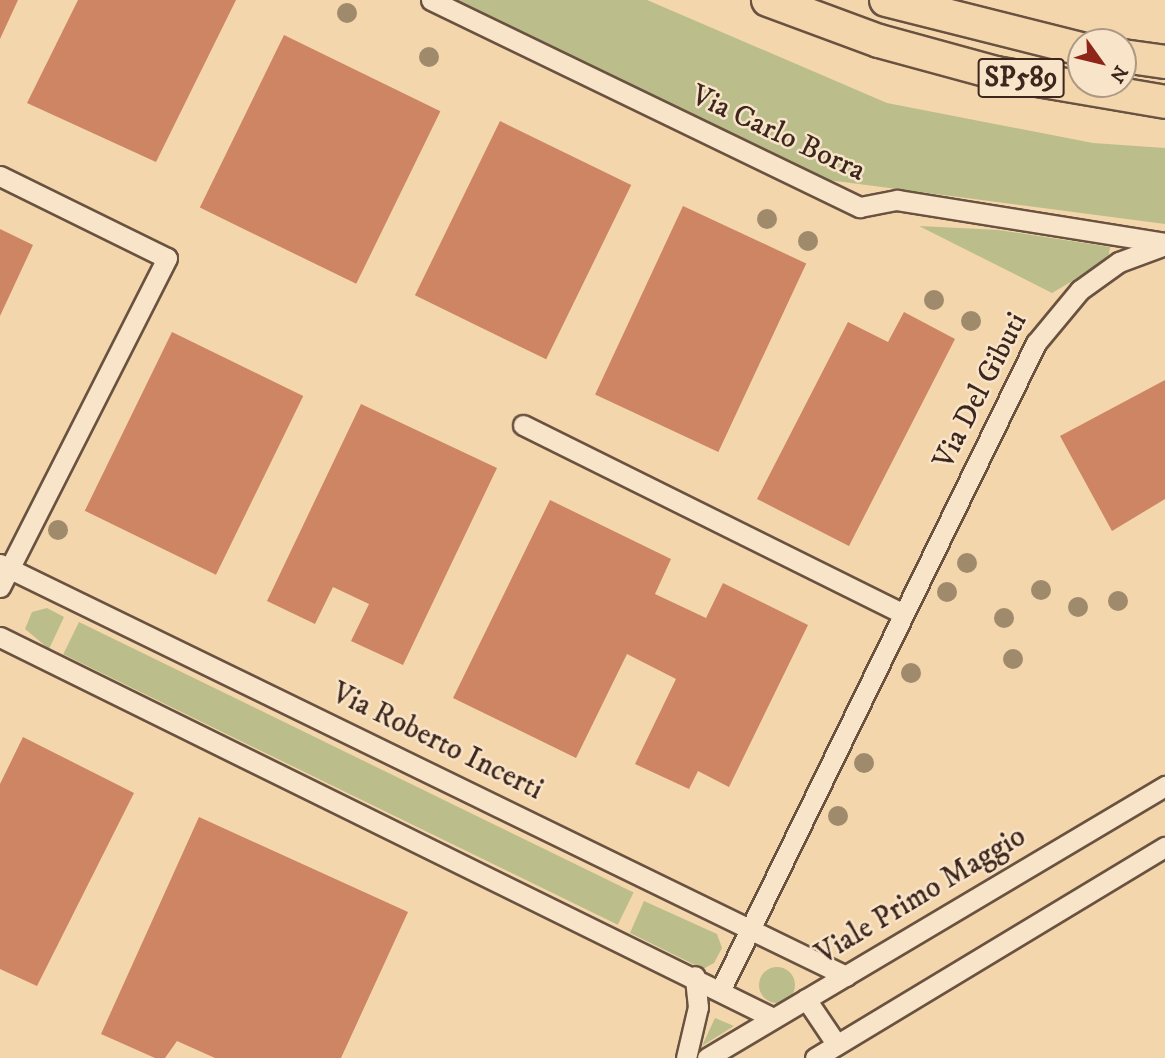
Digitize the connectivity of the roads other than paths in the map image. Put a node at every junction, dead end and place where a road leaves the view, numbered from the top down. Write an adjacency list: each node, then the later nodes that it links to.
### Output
1 (431, 0): 9 (street, Via Carlo Borra)
2 (768, 0): 7 (main road, SP589)
3 (886, 0): 4 (main road, SP589)
4 (1067, 45)
5 (1137, 58): 6 (main road)
6 (1165, 62)
7 (1165, 102)
8 (0, 176): 11 (street)
9 (1165, 244): 13 (street, Via Del Gibuti)
10 (523, 425): 13 (street)
11 (4, 567): 12 (street); 17 (street, Via Roberto Incerti)
12 (0, 587)
13 (902, 613): 17 (street, Via Del Gibuti)
14 (0, 637): 19 (street)
15 (1165, 786): 18 (street, Viale Primo Maggio)
16 (1165, 847): 23 (street)
17 (749, 928): 18 (street, Via Roberto Incerti); 20 (street, Via Del Gibuti)
18 (846, 975): 21 (street, Viale Primo Maggio)
19 (695, 976): 20 (street); 24 (street)
20 (721, 989): 22 (street)
21 (806, 999): 22 (street, Viale Primo Maggio); 23 (street)
22 (773, 1018): 25 (street, Viale Primo Maggio)
23 (837, 1045): 26 (street)
24 (686, 1058)
25 (707, 1058)
26 (815, 1058)

